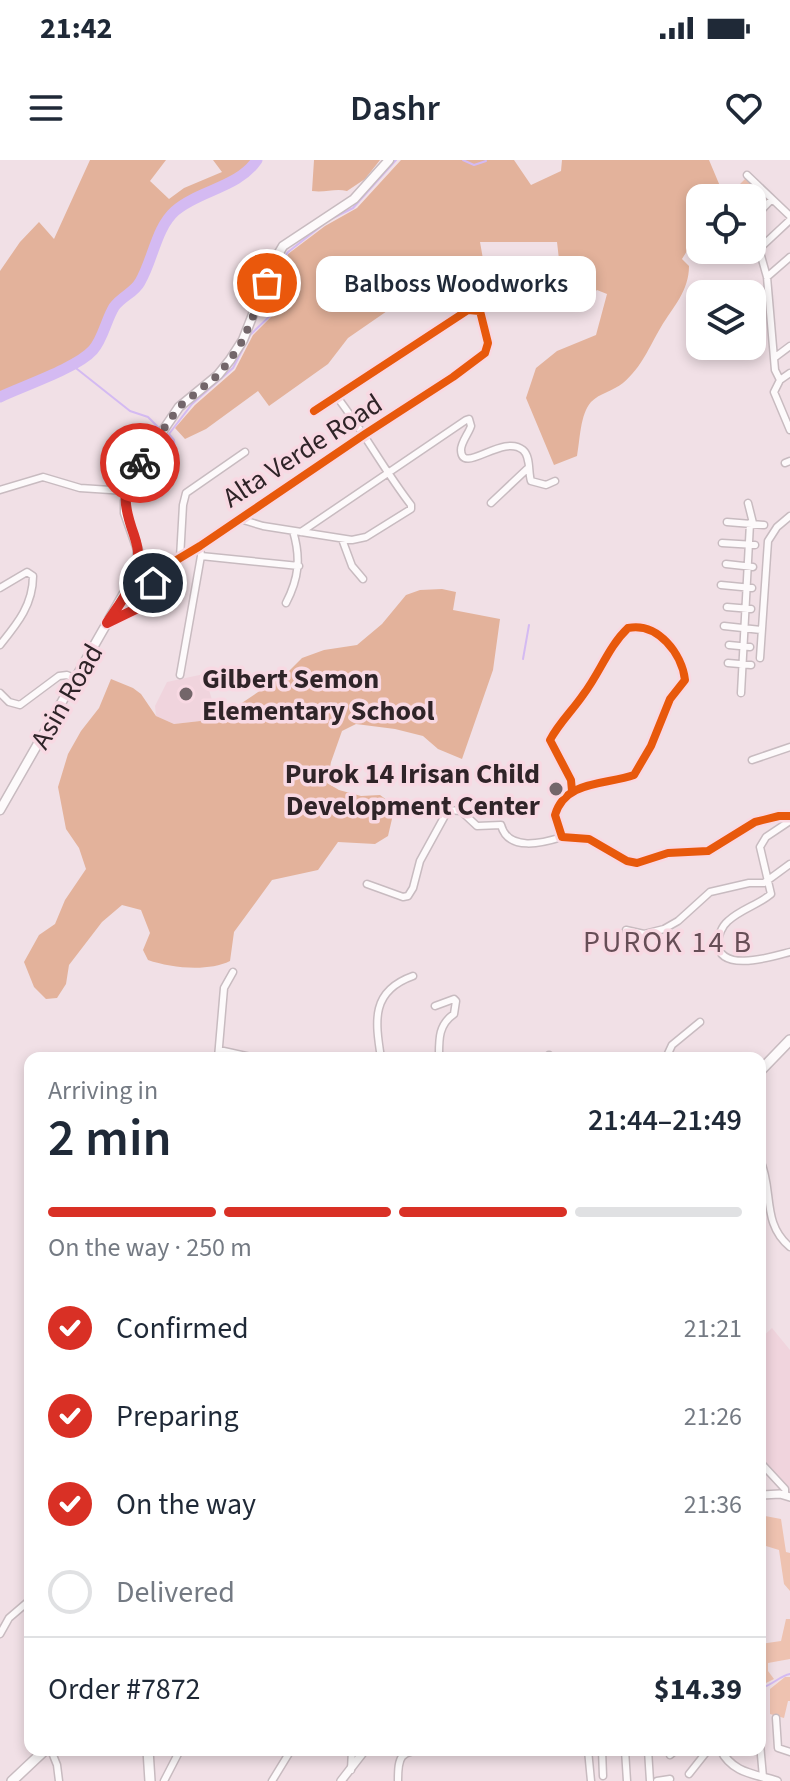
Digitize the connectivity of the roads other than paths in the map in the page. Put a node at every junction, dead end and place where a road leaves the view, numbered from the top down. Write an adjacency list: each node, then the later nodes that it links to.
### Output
1 (389, 160): 23 (main road)
2 (747, 175): 3 (street)
3 (772, 199): 4 (street); 5 (street)
4 (766, 206)
5 (790, 218): 6 (street)
6 (766, 242)
7 (790, 257): 9 (street)
8 (764, 264): 9 (street)
9 (767, 277): 11 (street)
10 (790, 346): 11 (street)
11 (774, 358): 13 (street)
12 (790, 373): 13 (street)
13 (777, 376): 16 (street)
14 (337, 397): 15 (street); 17 (street); 17 (street, Alta Verde Road)
15 (314, 411)
16 (790, 430)
17 (365, 434): 20 (street); 27 (street, Alta Verde Road)
18 (245, 452): 38 (street)
19 (527, 469): 20 (street); 21 (street); 24 (street)
20 (387, 474): 32 (street); 33 (street)
21 (555, 481)
22 (0, 490): 23 (street)
23 (126, 491): 49 (main road, Asin Road)
24 (491, 503)
25 (748, 503): 29 (street)
26 (790, 516): 52 (street)
27 (240, 519): 31 (street); 36 (street, Alta Verde Road)
28 (727, 522): 29 (street)
29 (751, 523): 30 (street); 35 (street)
30 (764, 525)
31 (293, 531): 32 (street); 40 (street)
32 (301, 532): 33 (street)
33 (342, 539): 42 (street)
34 (722, 543): 35 (street)
35 (752, 545): 41 (street)
36 (200, 546): 37 (street); 38 (street, Alta Verde Road)
37 (201, 556): 40 (street); 60 (street)
38 (180, 558): 49 (street, Alta Verde Road)
39 (726, 564): 41 (street)
40 (299, 566): 46 (street)
41 (750, 567): 45 (street)
42 (363, 579)
43 (721, 585): 45 (street)
44 (0, 588): 53 (street)
45 (749, 588): 48 (street)
46 (286, 603)
47 (727, 607): 48 (street)
48 (748, 609): 51 (street)
49 (107, 623): 61 (main road, Asin Road)
50 (724, 626): 51 (street)
51 (744, 628): 52 (street); 55 (street)
52 (761, 630): 56 (street)
53 (0, 645)
54 (729, 645): 55 (street)
55 (746, 647): 58 (street)
56 (760, 658)
57 (728, 663): 58 (street)
58 (742, 664): 59 (street); 63 (street)
59 (751, 665)
60 (180, 675)
61 (76, 679): 62 (street); 67 (main road, Asin Road)
62 (0, 693)
63 (741, 693)
64 (790, 747): 65 (street)
65 (752, 760)
66 (572, 791): 66 (street); 70 (street)
67 (5, 794): 68 (main road, Asin Road)
68 (0, 810)
69 (790, 819): 70 (street); 72 (street)
70 (562, 837): 73 (street)
71 (790, 864): 72 (street)
72 (768, 881): 74 (street); 75 (street)
73 (367, 884)
74 (626, 930)
75 (790, 952)
76 (233, 972): 81 (street)
77 (413, 976): 82 (street)
78 (435, 1006): 83 (street)
79 (700, 1022): 84 (street)
80 (790, 1040): 85 (main road)
81 (218, 1052)
82 (380, 1052)
83 (439, 1052)
84 (669, 1052)
85 (766, 1065)
86 (766, 1182): 87 (street)
87 (790, 1247)
88 (766, 1468): 90 (street)
89 (766, 1495): 90 (street)
90 (787, 1496)
91 (24, 1605): 92 (street)
92 (0, 1634)
93 (776, 1718): 94 (street)
94 (790, 1752)
95 (41, 1756): 115 (main road)
96 (52, 1756): 116 (street)
97 (148, 1756): 117 (main road)
98 (177, 1756): 118 (street)
99 (287, 1756): 119 (street)
100 (352, 1756): 110 (street)
101 (361, 1756): 110 (street)
102 (402, 1756): 121 (street)
103 (589, 1756): 122 (street)
104 (602, 1756): 112 (street)
105 (625, 1756): 123 (street)
106 (648, 1756): 124 (street)
107 (703, 1756): 111 (street)
108 (725, 1756): 113 (street)
109 (759, 1756): 113 (street)
110 (351, 1770): 120 (street)
111 (689, 1774)
112 (603, 1776)
113 (758, 1777): 126 (street)
114 (670, 1779): 125 (street)
115 (12, 1781)
116 (59, 1781)
117 (150, 1781)
118 (164, 1781)
119 (272, 1781)
120 (341, 1781)
121 (398, 1781)
122 (591, 1781)
123 (627, 1781)
124 (650, 1781)
125 (657, 1781)
126 (777, 1781)

